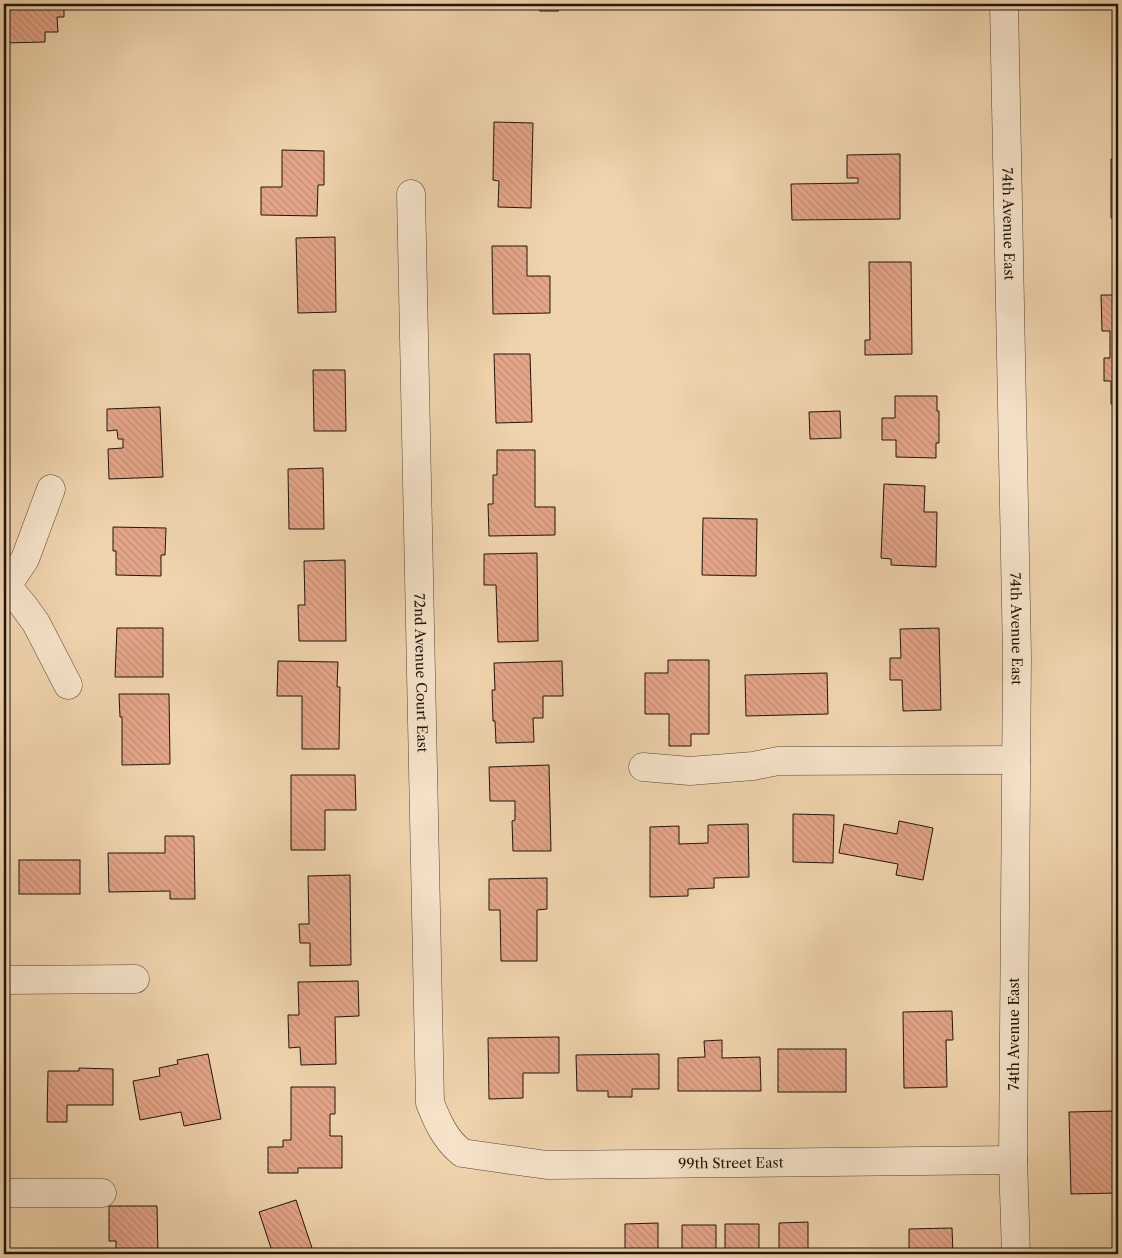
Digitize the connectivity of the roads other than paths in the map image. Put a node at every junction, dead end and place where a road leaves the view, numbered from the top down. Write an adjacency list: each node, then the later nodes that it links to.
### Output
1 (1004, 4): 6 (street, 74th Avenue East)
2 (411, 194): 10 (street, 72nd Avenue Court East)
3 (51, 490): 4 (street)
4 (5, 586): 5 (street)
5 (68, 685)
6 (1016, 760): 7 (street); 11 (street, 74th Avenue East)
7 (643, 767)
8 (135, 979): 9 (street)
9 (4, 980)
10 (452, 1145): 11 (street, 99th Street East)
11 (1013, 1160): 14 (street, 74th Avenue East)
12 (4, 1193): 13 (street)
13 (102, 1193)
14 (1016, 1254)

